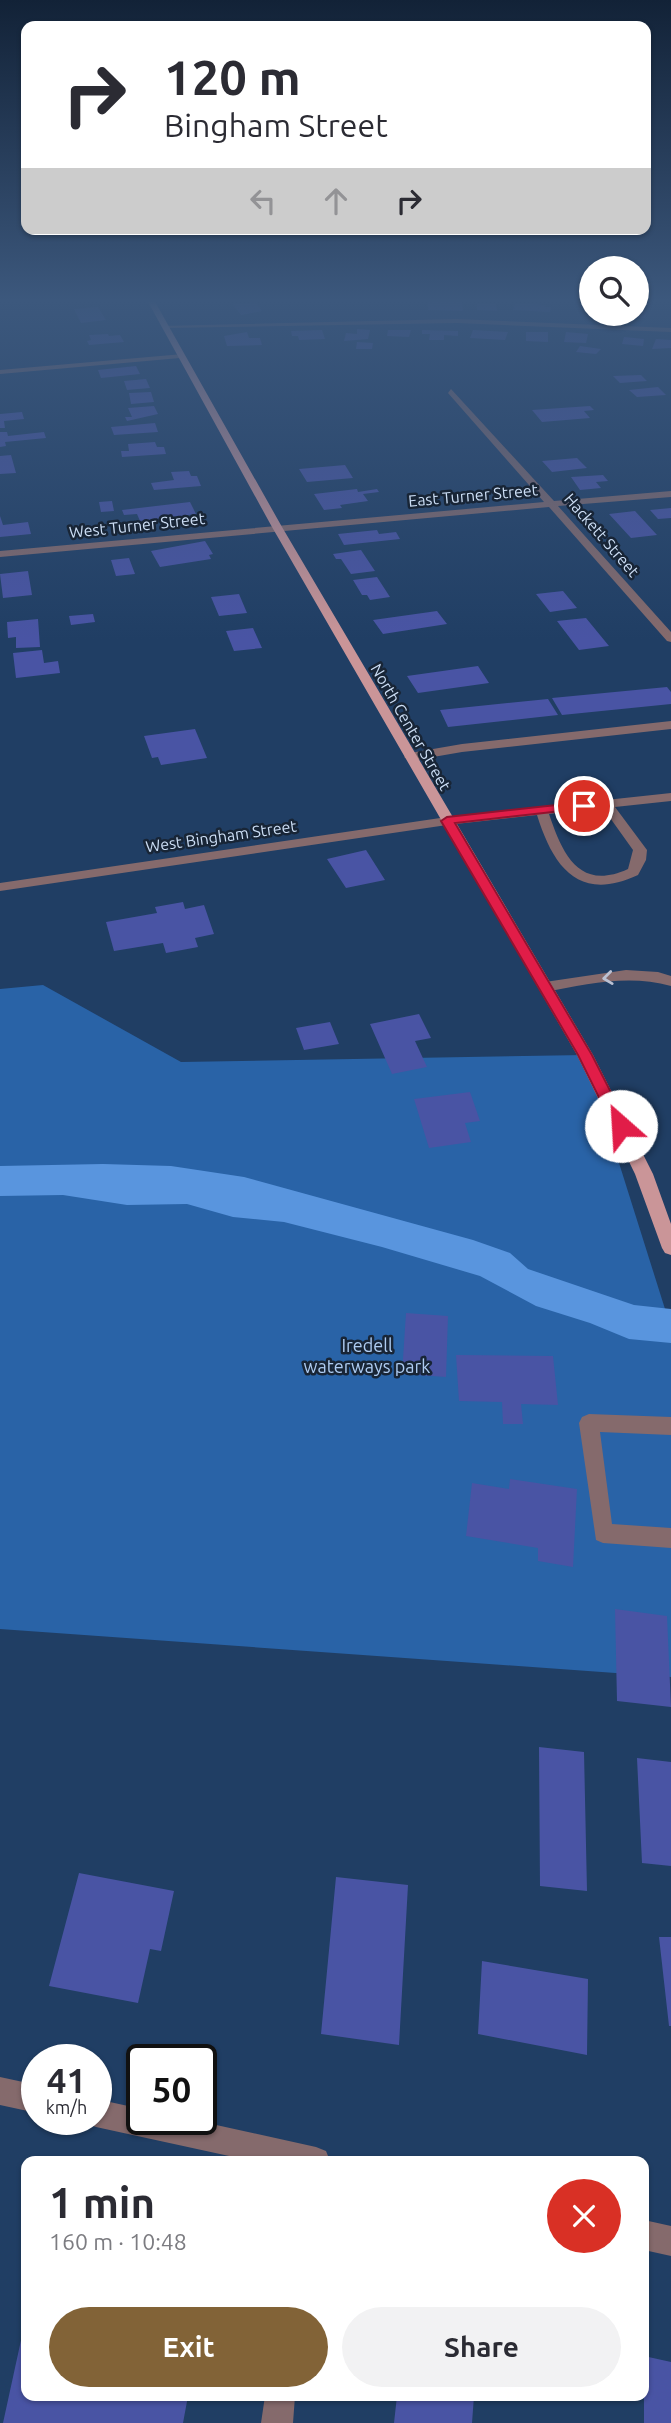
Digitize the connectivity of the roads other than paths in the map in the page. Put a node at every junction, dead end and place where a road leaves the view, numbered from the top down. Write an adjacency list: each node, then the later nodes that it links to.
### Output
1 (212, 413): 5 (main road, North Center Street)
2 (472, 413): 4 (street, Hackett Street)
3 (671, 494): 4 (street, East Turner Street)
4 (554, 503): 5 (street, East Turner Street); 7 (street, Hackett Street)
5 (277, 527): 6 (street, West Turner Street); 9 (main road, North Center Street)
6 (0, 554)
7 (671, 639)
8 (671, 725): 9 (street)
9 (410, 757): 13 (main road, North Center Street)
10 (671, 797): 11 (street, West Bingham Street)
11 (606, 804): 12 (street, West Bingham Street); 12 (street)
12 (542, 811): 13 (street, West Bingham Street)
13 (447, 821): 14 (street, West Bingham Street); 16 (main road, North Center Street)
14 (0, 887)
15 (671, 981): 16 (street, one-way to 16)
16 (545, 987): 17 (main road, North Center Street)
17 (671, 1248)
18 (671, 1426): 19 (street)
19 (671, 1538)
20 (0, 2091): 21 (street)
21 (21, 2096)
22 (112, 2117): 23 (street)
23 (289, 2156)
24 (649, 2236): 25 (street)
25 (671, 2241)
26 (279, 2401): 27 (street)
27 (277, 2423)

